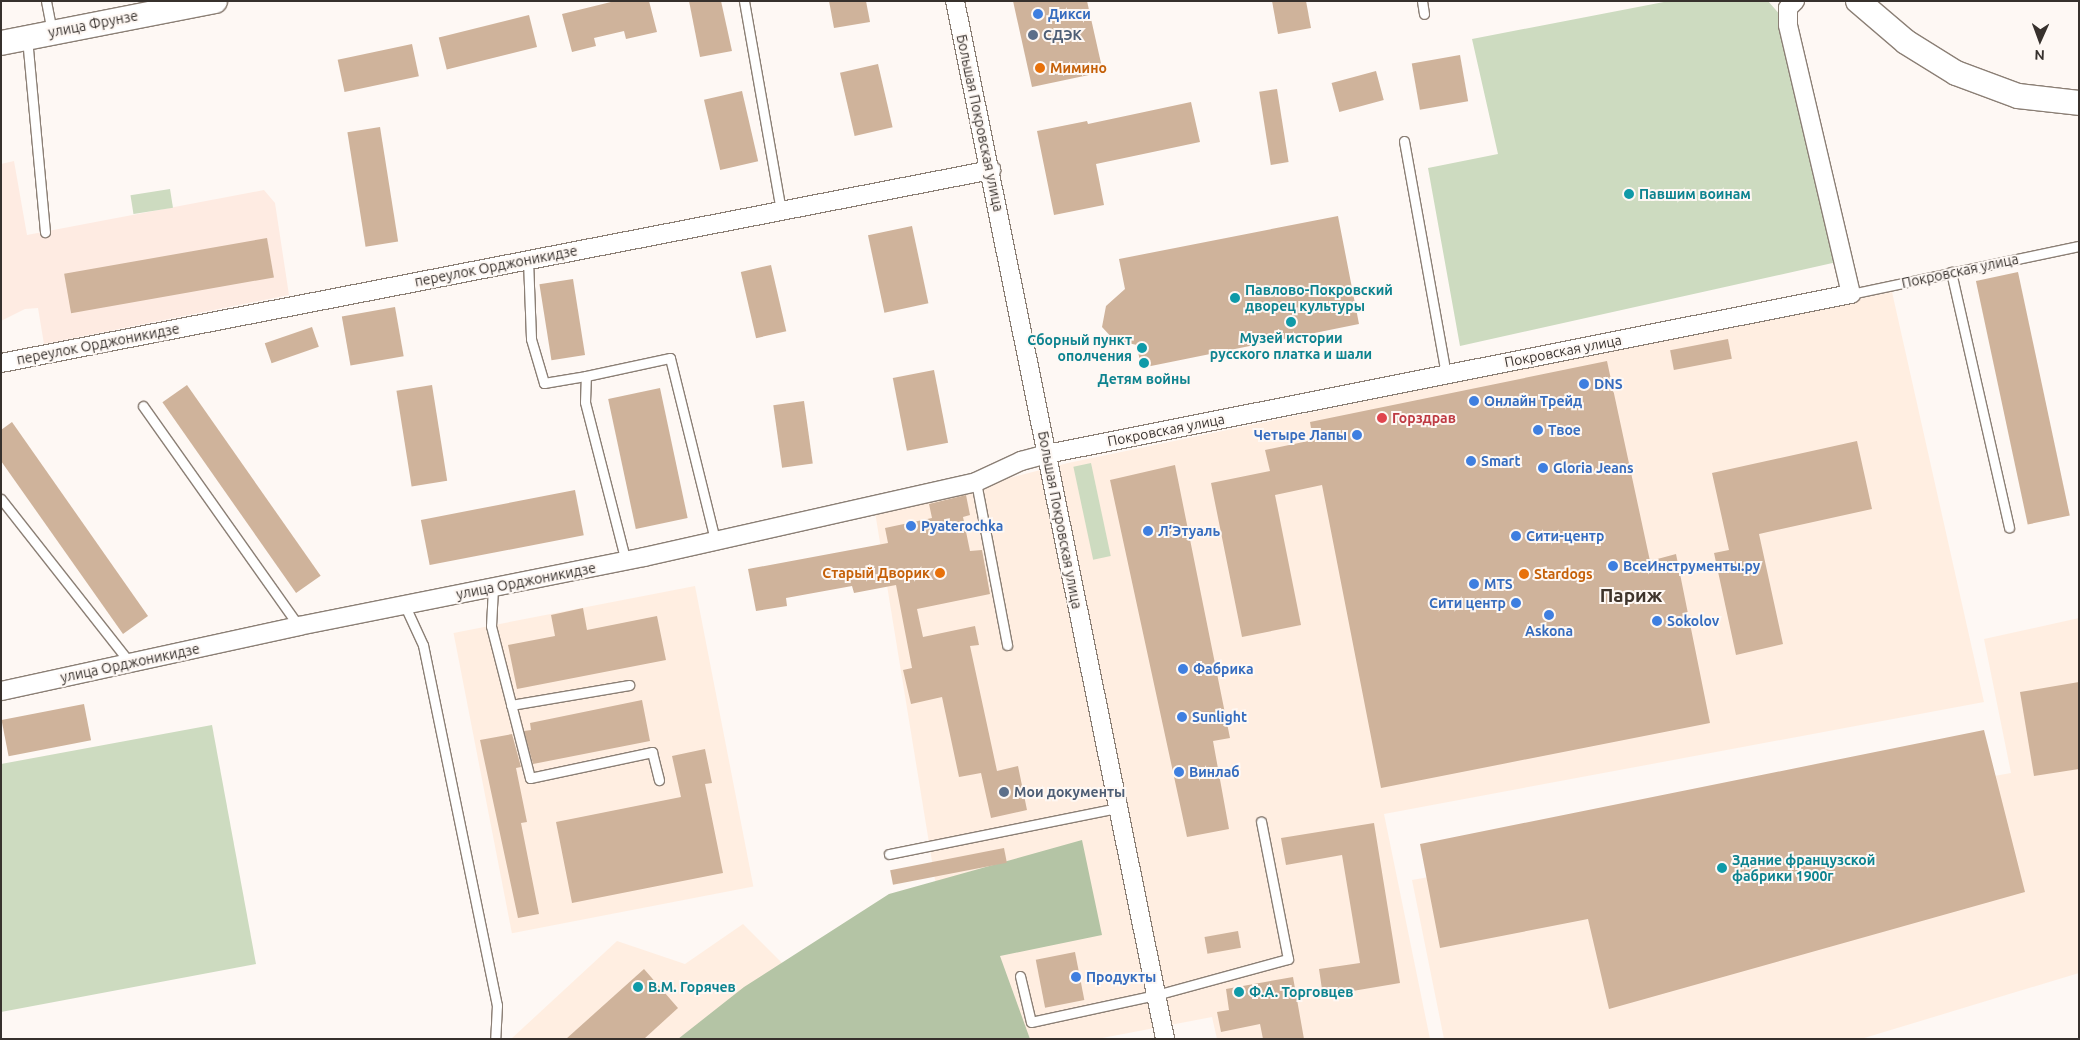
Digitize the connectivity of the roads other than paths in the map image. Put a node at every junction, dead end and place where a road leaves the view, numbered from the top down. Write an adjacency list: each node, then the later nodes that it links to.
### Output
1 (46, 1): 9 (lane)
2 (215, 1): 9 (main road, улица Фрунзе)
3 (744, 1): 15 (lane)
4 (955, 1): 14 (street, Большая Покровская улица)
5 (1422, 1): 8 (lane)
6 (1858, 1): 12 (main road)
7 (1789, 3): 20 (street)
8 (1424, 14)
9 (52, 32): 10 (main road, улица Фрунзе)
10 (27, 38): 11 (main road, улица Фрунзе); 16 (lane)
11 (1, 43)
12 (2079, 103)
13 (1404, 141): 22 (lane)
14 (991, 170): 15 (street, переулок Орджоникидзе); 25 (street, Большая Покровская улица)
15 (781, 211): 18 (street, переулок Орджоникидзе)
16 (44, 232)
17 (2079, 246): 19 (lane, Покровская улица)
18 (528, 260): 21 (street, переулок Орджоникидзе); 23 (lane)
19 (1951, 272): 20 (lane, Покровская улица); 28 (lane)
20 (1851, 294): 22 (street, Покровская улица)
21 (1, 363)
22 (1446, 374): 25 (street, Покровская улица)
23 (586, 376): 29 (lane); 30 (lane)
24 (143, 406): 33 (lane)
25 (1047, 454): 26 (street, улица Орджоникидзе); 40 (street, Большая Покровская улица)
26 (976, 482): 29 (street, улица Орджоникидзе); 34 (lane)
27 (1, 499): 35 (lane)
28 (2009, 527)
29 (715, 540): 30 (street, улица Орджоникидзе)
30 (626, 562): 31 (street, улица Орджоникидзе)
31 (493, 588): 32 (street, улица Орджоникидзе); 38 (lane)
32 (405, 606): 33 (street, улица Орджоникидзе); 45 (lane)
33 (299, 626): 35 (street, улица Орджоникидзе)
34 (1007, 645)
35 (130, 663): 37 (street, улица Орджоникидзе)
36 (629, 685): 38 (lane)
37 (1, 691)
38 (511, 705): 39 (lane)
39 (659, 780)
40 (1119, 816): 42 (lane); 44 (street, Большая Покровская улица)
41 (1261, 822): 44 (lane)
42 (889, 854)
43 (1020, 976): 44 (lane)
44 (1156, 995): 46 (street, Большая Покровская улица)
45 (495, 1039)
46 (1165, 1039)

